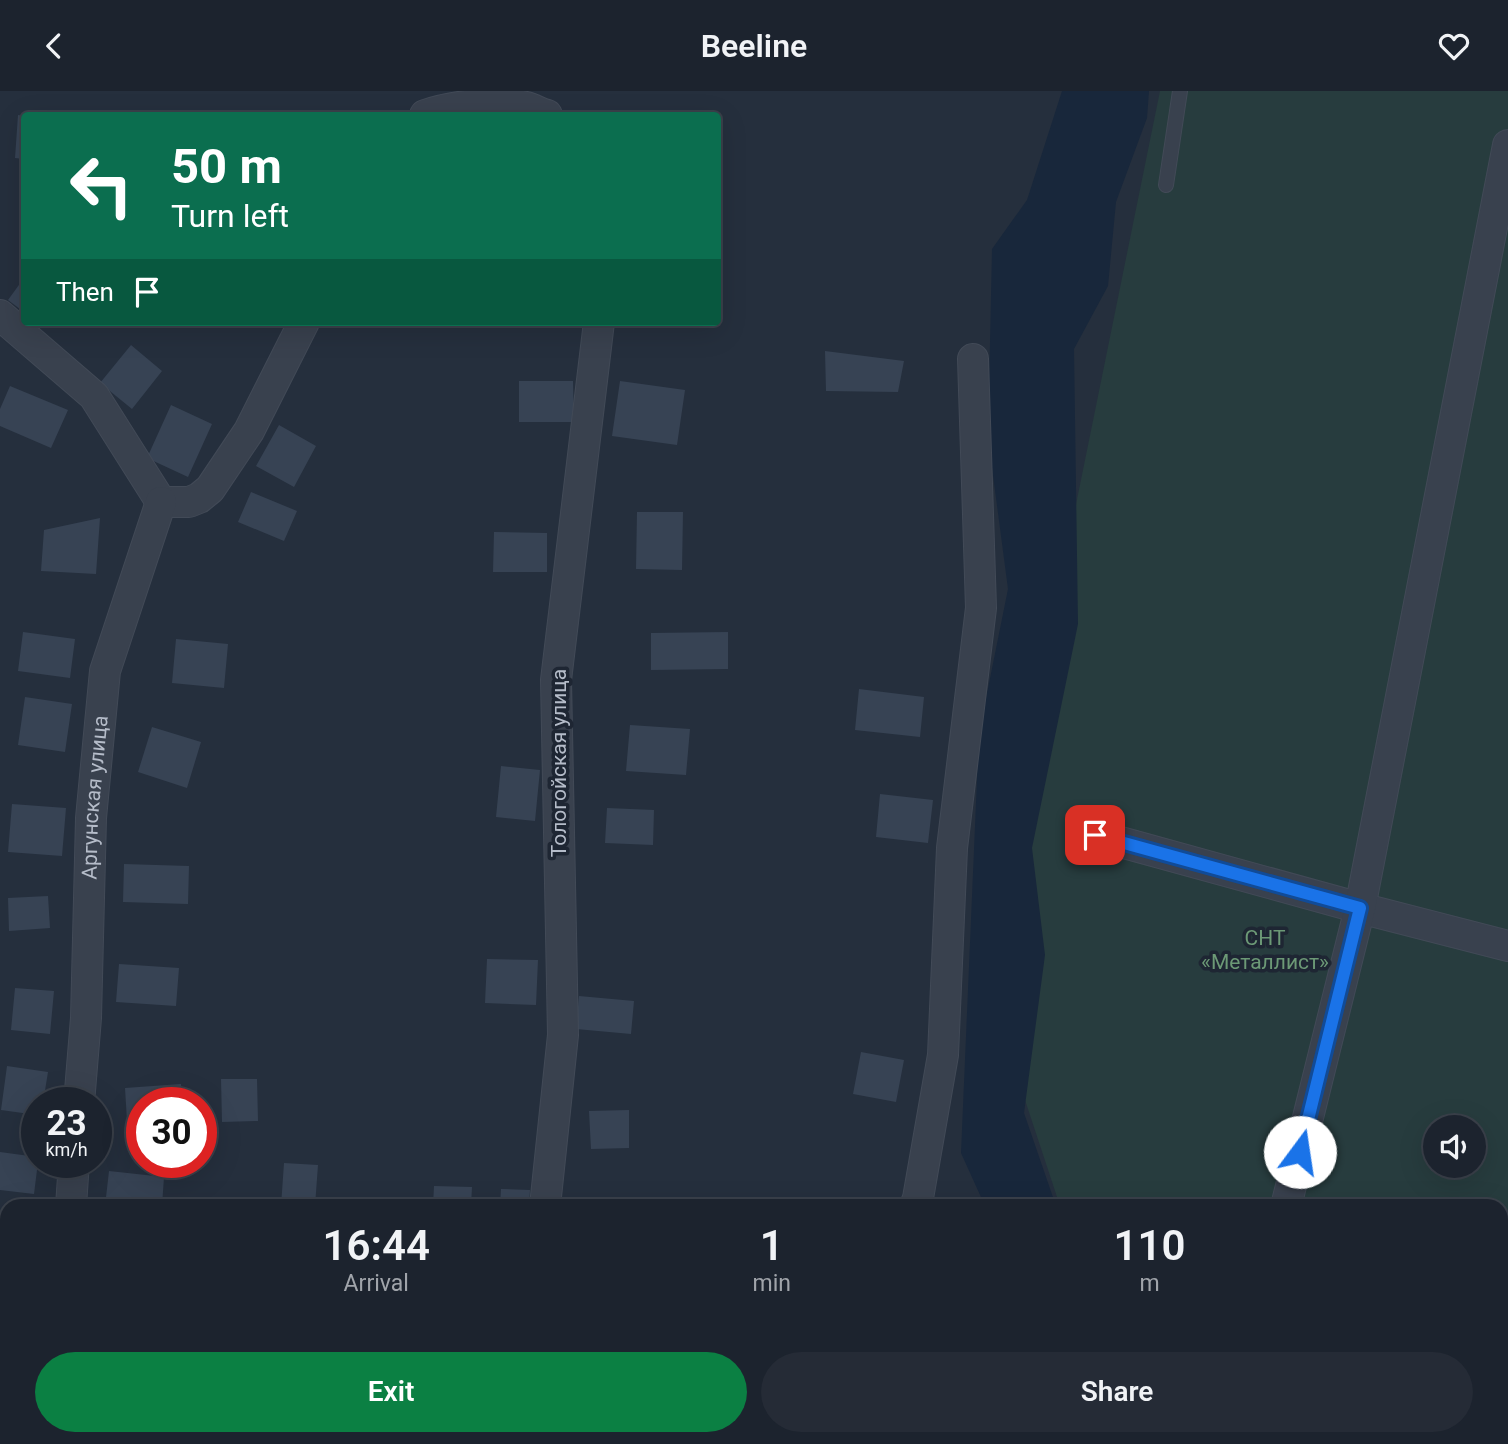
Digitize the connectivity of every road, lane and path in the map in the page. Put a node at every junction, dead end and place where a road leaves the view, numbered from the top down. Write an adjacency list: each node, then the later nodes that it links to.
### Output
1 (1180, 91): 5 (lane)
2 (434, 112): 3 (street)
3 (539, 112)
4 (1508, 145): 12 (street)
5 (1166, 185)
6 (0, 315): 10 (street)
7 (302, 326): 10 (street)
8 (599, 326): 17 (street, Тологойская улица)
9 (973, 359): 18 (street)
10 (161, 502): 14 (street, Аргунская улица)
11 (1095, 835): 12 (street)
12 (1360, 908): 13 (street); 19 (street)
13 (1508, 946)
14 (80, 1087)
15 (73, 1178): 16 (street)
16 (71, 1199)
17 (546, 1199)
18 (918, 1199)
19 (1288, 1199)

